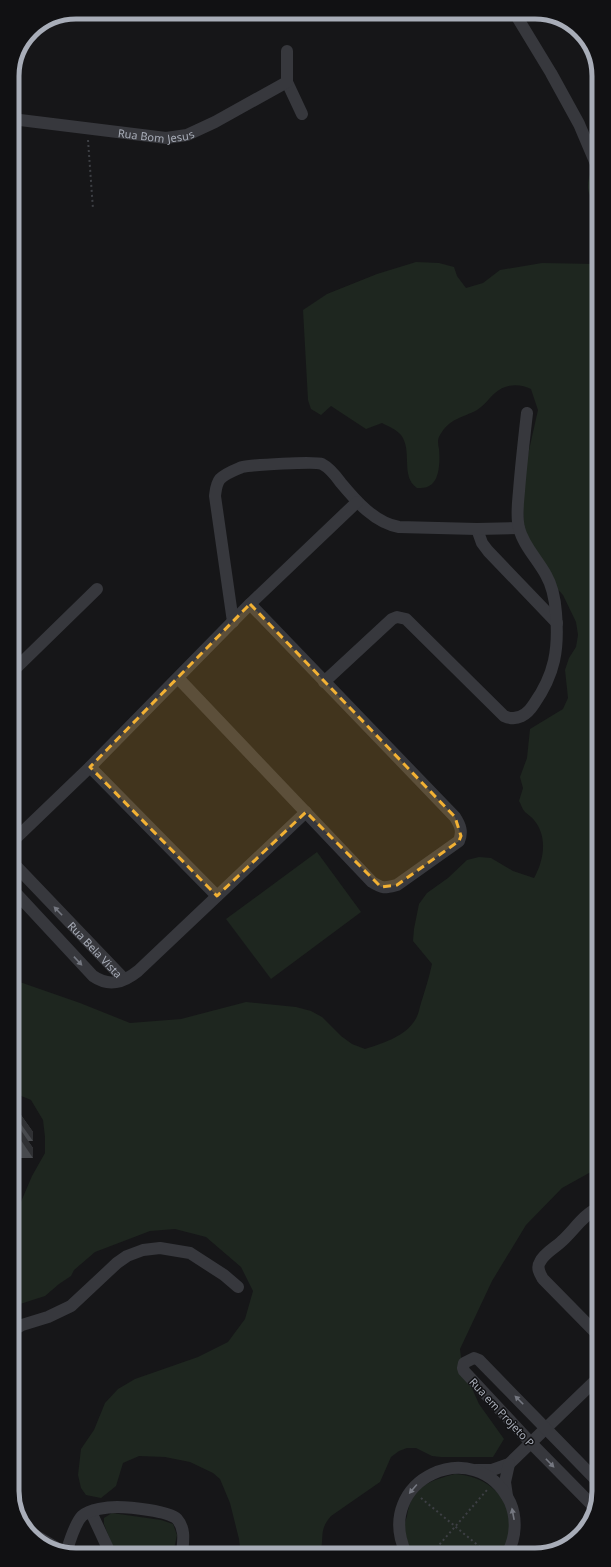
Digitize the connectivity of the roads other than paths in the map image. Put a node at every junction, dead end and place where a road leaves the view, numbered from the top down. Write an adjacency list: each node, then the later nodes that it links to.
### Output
1 (518, 19): 6 (street)
2 (287, 51): 3 (street)
3 (287, 82): 4 (street); 5 (street, Rua Bom Jesus)
4 (302, 114)
5 (19, 121)
6 (592, 155)
7 (527, 413): 9 (street)
8 (357, 502): 10 (street); 12 (street); 13 (street)
9 (519, 528): 10 (street); 14 (street)
10 (478, 529): 14 (street)
11 (98, 589): 15 (street)
12 (250, 604): 13 (street); 17 (street)
13 (233, 622): 16 (street)
14 (557, 623): 17 (street)
15 (19, 666)
16 (178, 678): 18 (street); 19 (street)
17 (324, 682): 19 (street)
18 (90, 767): 20 (street); 23 (street)
19 (306, 812): 23 (street)
20 (19, 835)
21 (19, 869): 24 (street, Rua Bela Vista, one-way to 21)
22 (19, 896): 24 (street, Rua Bela Vista, one-way to 24)
23 (217, 896): 24 (street)
24 (124, 980)
25 (592, 1212): 28 (street)
26 (238, 1287): 27 (street)
27 (19, 1327)
28 (592, 1329)
29 (592, 1384): 30 (street)
30 (547, 1428): 31 (street); 31 (street, Rua em Projeto P, one-way to 31); 34 (street, Rua em Projeto P)
31 (531, 1443): 32 (street); 36 (street, Rua em Projeto P, one-way to 36)
32 (509, 1464): 33 (street); 35 (street)
33 (471, 1469): 35 (street); 41 (street, one-way to 41)
34 (592, 1476)
35 (507, 1496): 42 (street, one-way to 35)
36 (591, 1504)
37 (91, 1512): 38 (street); 39 (street); 40 (street)
38 (68, 1547)
39 (108, 1548)
40 (183, 1548)
41 (404, 1548)
42 (510, 1548)

